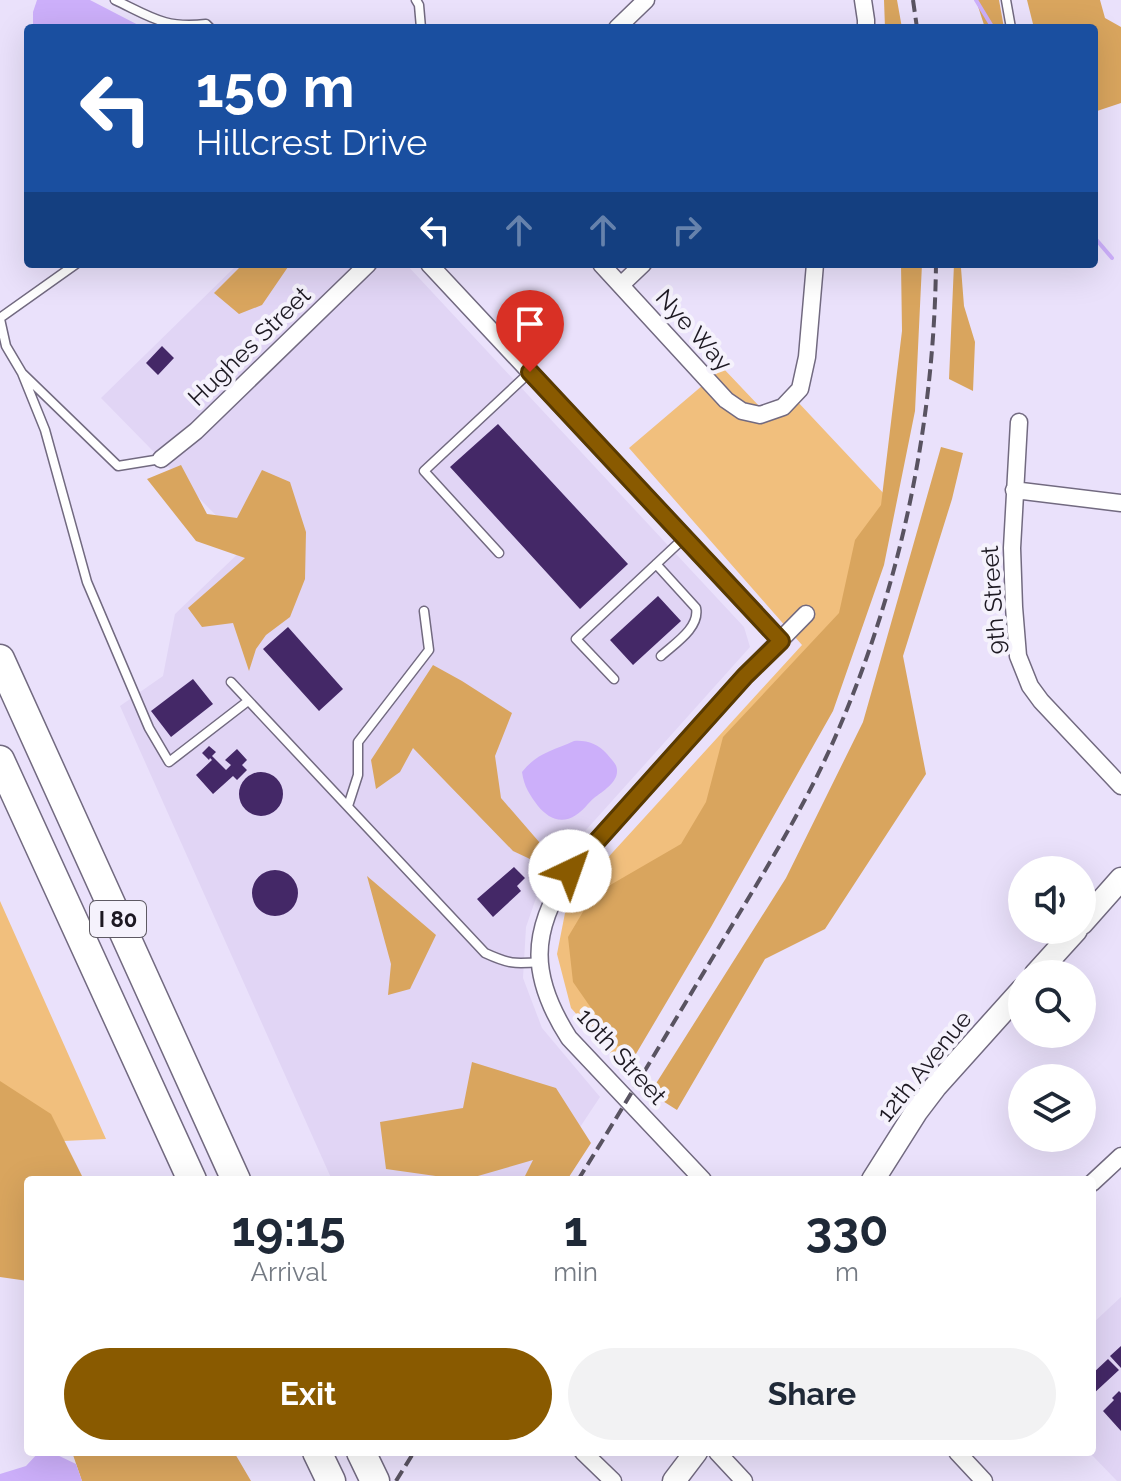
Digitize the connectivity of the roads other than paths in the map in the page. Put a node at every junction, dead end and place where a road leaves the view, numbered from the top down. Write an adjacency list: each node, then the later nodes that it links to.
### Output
1 (115, 0): 6 (lane)
2 (416, 0): 7 (lane)
3 (646, 0): 8 (street)
4 (863, 0): 9 (street)
5 (1006, 0): 10 (lane)
6 (165, 24)
7 (421, 24)
8 (621, 24)
9 (866, 24)
10 (1010, 24)
11 (70, 268): 18 (lane)
12 (364, 268): 22 (street, Hughes Street)
13 (433, 268): 19 (street)
14 (605, 268): 17 (street, Nye Way)
15 (639, 268): 17 (street)
16 (815, 268): 17 (street, Nye Way)
17 (621, 285)
18 (0, 318): 20 (lane)
19 (530, 372): 25 (street); 26 (lane)
20 (22, 373): 22 (lane); 35 (lane)
21 (1019, 422): 23 (street, 9th Street)
22 (161, 459)
23 (1014, 490): 24 (street); 37 (street, 9th Street)
24 (1121, 503)
25 (684, 538): 27 (lane); 30 (street)
26 (499, 553)
27 (656, 564): 31 (lane); 33 (lane)
28 (424, 611): 38 (lane)
29 (806, 614): 30 (street, 10th Street)
30 (781, 641): 43 (street, 10th Street)
31 (661, 656)
32 (0, 659): 47 (highway, I 80)
33 (614, 679)
34 (231, 682): 35 (lane)
35 (248, 701): 38 (lane)
36 (0, 760): 46 (highway, I 80)
37 (1121, 786)
38 (348, 806): 43 (lane)
39 (1121, 879): 40 (main road)
40 (1096, 907)
41 (1063, 944): 42 (main road)
42 (1049, 960)
43 (540, 962): 48 (street, 10th Street)
44 (1008, 1006): 49 (main road, 12th Avenue)
45 (1121, 1156): 50 (street)
46 (190, 1176)
47 (234, 1176)
48 (699, 1176)
49 (875, 1176)
50 (1096, 1179)
51 (319, 1456): 57 (highway)
52 (363, 1456): 58 (highway)
53 (587, 1456): 59 (street)
54 (693, 1456): 60 (main road)
55 (721, 1456): 61 (street)
56 (961, 1456): 62 (street)
57 (331, 1481)
58 (375, 1481)
59 (613, 1481)
60 (674, 1481)
61 (744, 1481)
62 (984, 1481)

